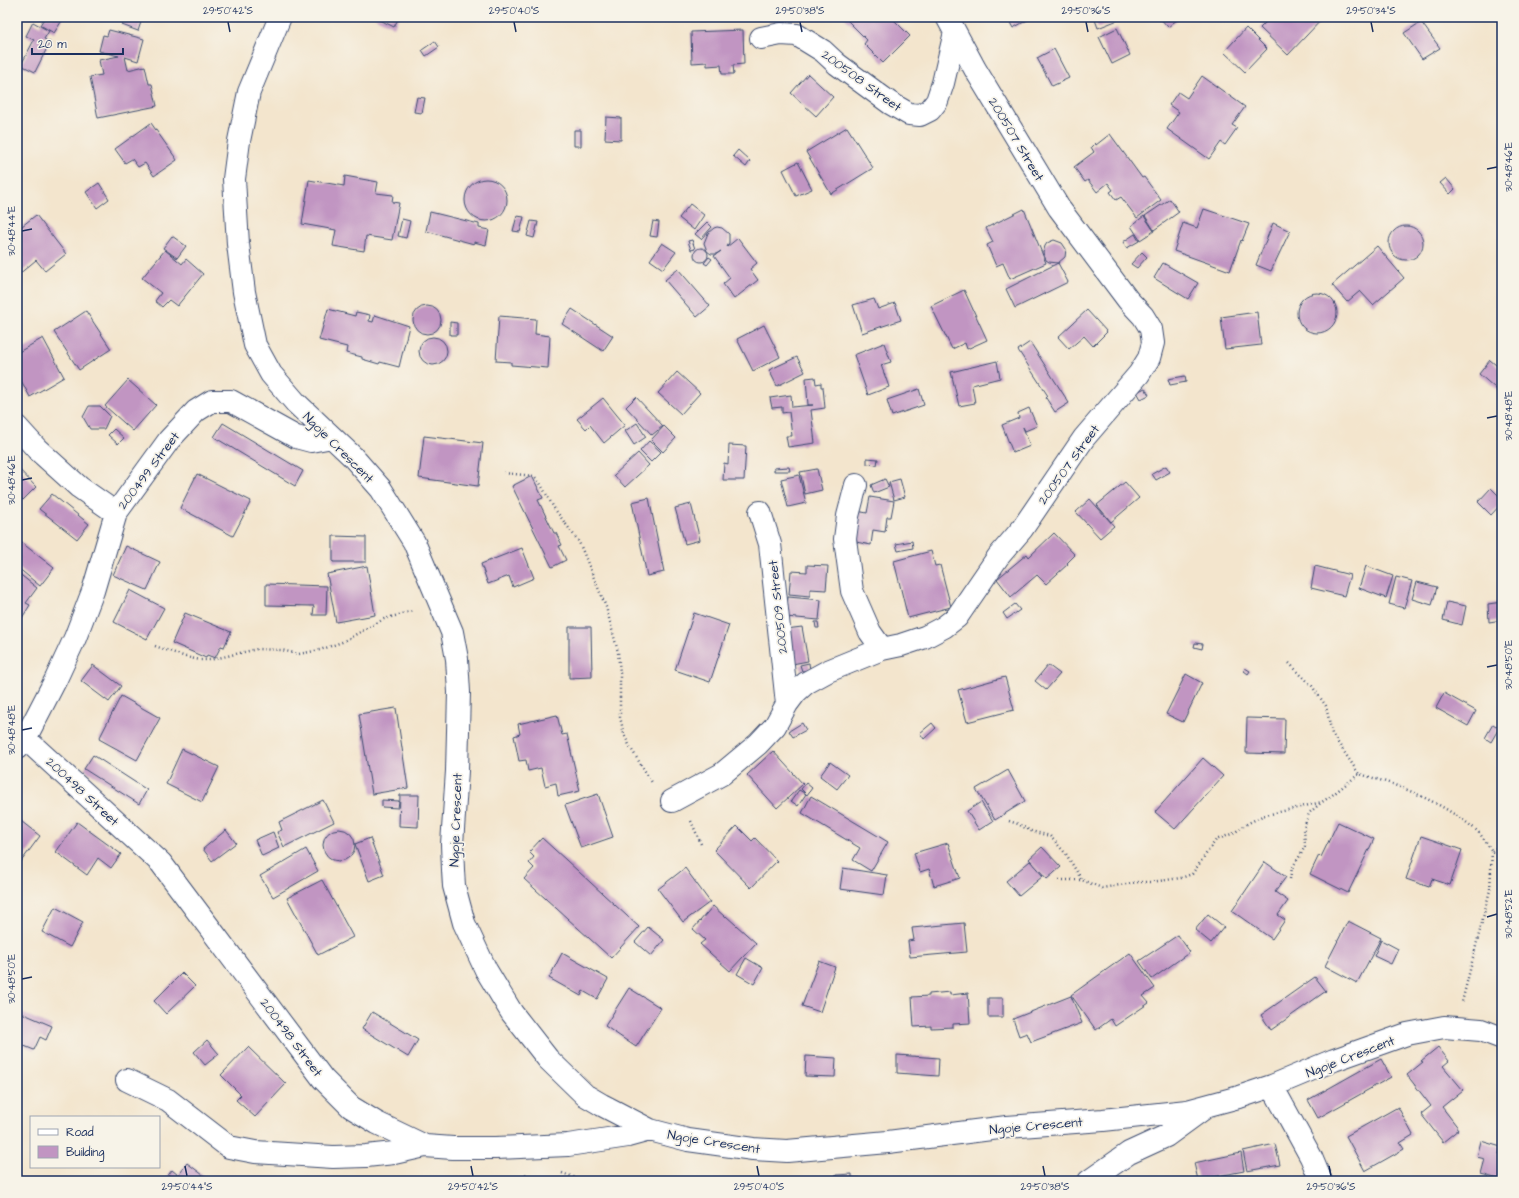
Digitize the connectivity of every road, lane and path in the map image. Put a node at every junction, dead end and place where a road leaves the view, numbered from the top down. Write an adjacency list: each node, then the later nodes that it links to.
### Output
1 (280, 17): 5 (street, Ngoje Crescent)
2 (951, 24): 3 (street, 200508 Street); 12 (street, 200507 Street)
3 (761, 38)
4 (17, 427): 9 (street)
5 (332, 437): 9 (street, 200499 Street); 10 (street, Ngoje Crescent)
6 (504, 473): 17 (path)
7 (856, 485): 12 (street)
8 (760, 512): 14 (street, 200509 Street)
9 (116, 513): 15 (street, 200499 Street)
10 (444, 612): 11 (path); 31 (street, Ngoje Crescent)
11 (155, 646)
12 (882, 648): 14 (street, 200507 Street)
13 (1289, 663): 16 (path)
14 (787, 704): 17 (street, 200507 Street)
15 (20, 739): 32 (street, 200498 Street)
16 (1359, 774): 18 (path); 22 (path)
17 (672, 801): 20 (path)
18 (1322, 802): 23 (path); 25 (path)
19 (1009, 821): 25 (path)
20 (701, 844)
21 (1502, 844): 22 (path)
22 (1492, 851): 26 (path)
23 (1290, 879)
24 (1059, 880): 25 (path)
25 (1082, 880)
26 (1456, 1028): 27 (street, Ngoje Crescent); 29 (street, Ngoje Crescent)
27 (1502, 1038)
28 (127, 1080): 32 (street)
29 (1272, 1086): 30 (street, Ngoje Crescent); 34 (street)
30 (1209, 1105): 31 (street, Ngoje Crescent); 33 (street)
31 (650, 1130): 32 (street, 200498 Street)
32 (425, 1146)
33 (1090, 1181)
34 (1321, 1181)

